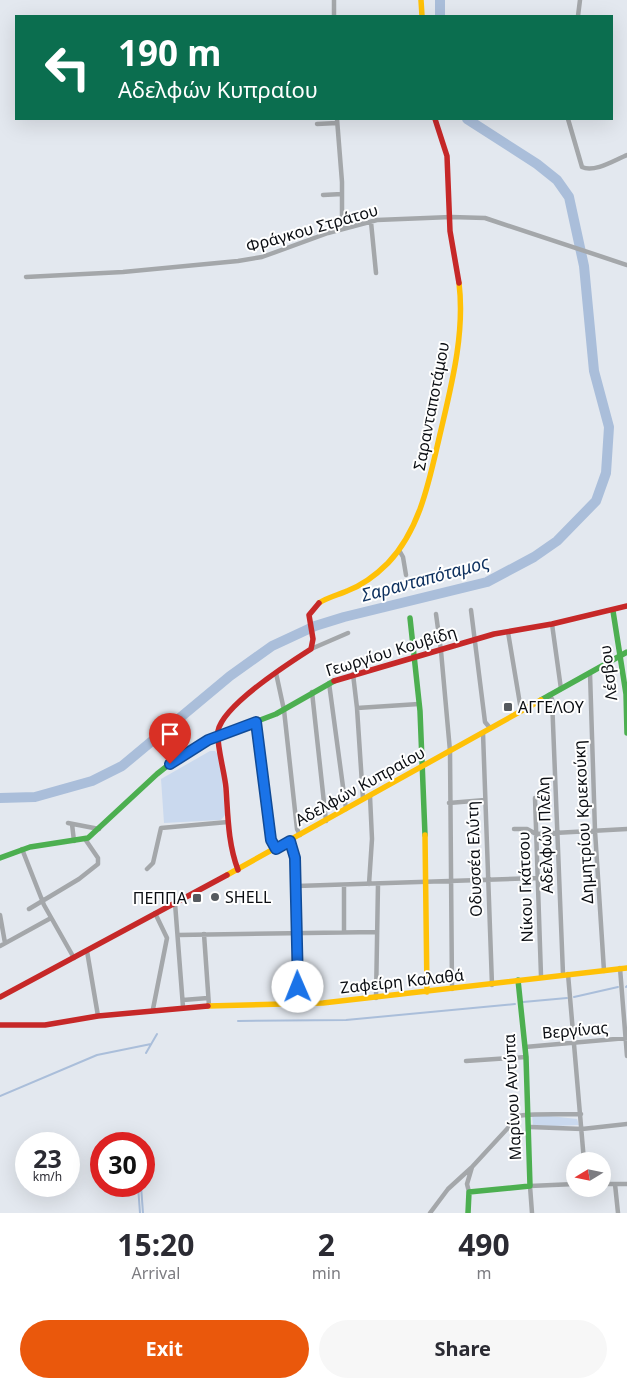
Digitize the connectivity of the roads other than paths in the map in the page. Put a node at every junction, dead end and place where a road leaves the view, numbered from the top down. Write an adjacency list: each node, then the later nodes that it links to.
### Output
1 (334, 0): 4 (street)
2 (421, 0): 5 (street)
3 (580, 0): 6 (street)
4 (334, 15)
5 (422, 15)
6 (578, 15)
7 (436, 120): 14 (street, Σαρανταποτάμου)
8 (568, 120): 11 (street)
9 (337, 121): 10 (street); 12 (street)
10 (317, 124)
11 (627, 155)
12 (342, 194): 13 (street); 16 (street)
13 (323, 195)
14 (451, 217): 15 (street, Φράγκου Στράτου); 17 (street, Φράγκου Στράτου); 20 (street, Σαρανταποτάμου)
15 (371, 222): 16 (street, Φράγκου Στράτου); 18 (street)
16 (342, 228): 19 (street, Φράγκου Στράτου)
17 (627, 265)
18 (376, 273)
19 (26, 277)
20 (399, 550): 21 (street); 31 (street, Σαρανταποτάμου)
21 (406, 575)
22 (627, 606): 24 (street, Γεωργίου Κουβίδη)
23 (471, 610): 30 (street)
24 (613, 611): 27 (street, Γεωργίου Κουβίδη); 33 (street, Λέσβου)
25 (436, 614): 32 (street)
26 (410, 618): 34 (street)
27 (552, 624): 28 (street, Γεωργίου Κουβίδη); 39 (street)
28 (508, 632): 30 (street, Γεωργίου Κουβίδη); 45 (street)
29 (348, 633): 31 (street)
30 (476, 640): 32 (street, Γεωργίου Κουβίδη); 48 (street)
31 (311, 649): 35 (street)
32 (441, 650): 34 (street, Γεωργίου Κουβίδη); 52 (street)
33 (624, 654): 36 (street, Αδελφών Κυπραίου); 47 (street, Λέσβου)
34 (416, 658): 37 (street, Γεωργίου Κουβίδη); 42 (street)
35 (276, 673): 44 (street); 51 (street)
36 (590, 673): 39 (street, Αδελφών Κυπραίου); 65 (street, Δημητρίου Κριεκούκη)
37 (353, 674): 38 (street, Γεωργίου Κουβίδη); 43 (street)
38 (329, 683): 40 (street, Γεωργίου Κουβίδη); 59 (street)
39 (561, 689): 41 (street, Αδελφών Κυπραίου)
40 (312, 692): 44 (street, Γεωργίου Κουβίδη); 60 (street)
41 (549, 695): 45 (street, Αδελφών Κυπραίου); 66 (street, Αδελφών Πλέλη)
42 (419, 704): 43 (street); 53 (street)
43 (358, 708): 56 (street)
44 (284, 710): 46 (street, Γεωργίου Κουβίδη); 68 (street)
45 (521, 710): 48 (street, Αδελφών Κυπραίου)
46 (256, 722): 51 (street, Γεωργίου Κουβίδη); 73 (street)
47 (627, 725): 50 (street, Λέσβου)
48 (490, 728): 49 (street, Αδελφών Κυπραίου)
49 (483, 733): 52 (street, Αδελφών Κυπραίου); 57 (street, Οδυσσέα Ελύτη)
50 (627, 733)
51 (218, 737): 61 (street); 62 (street, Γεωργίου Κουβίδη)
52 (450, 751): 53 (street, Αδελφών Κυπραίου); 58 (street)
53 (424, 766): 54 (street, Αδελφών Κυπραίου); 80 (street)
54 (370, 796): 56 (street, Αδελφών Κυπραίου); 81 (street)
55 (534, 798): 67 (street, Νίκου Γκάτσου)
56 (363, 799): 59 (street, Αδελφών Κυπραίου)
57 (485, 800): 58 (street); 78 (street, Οδυσσέα Ελύτη)
58 (449, 803): 79 (street)
59 (346, 809): 60 (street, Αδελφών Κυπραίου)
60 (326, 820): 68 (street, Αδελφών Κυπραίου)
61 (228, 822): 75 (street); 76 (street)
62 (99, 829): 69 (street, Γεωργίου Κουβίδη); 70 (street)
63 (514, 829): 67 (street)
64 (627, 829): 65 (street)
65 (596, 831): 66 (street); 101 (street, Δημητρίου Κριεκούκη)
66 (559, 832): 67 (street); 102 (street, Αδελφών Πλέλη)
67 (536, 834): 77 (street, Νίκου Γκάτσου)
68 (300, 835): 71 (street, Αδελφών Κυπραίου)
69 (85, 839): 70 (street, Γεωργίου Κουβίδη); 85 (street)
70 (74, 841): 72 (street, Γεωργίου Κουβίδη)
71 (290, 841): 73 (street, Αδελφών Κυπραίου); 84 (street)
72 (22, 849): 74 (street, Γεωργίου Κουβίδη); 85 (street)
73 (276, 849): 76 (street, Αδελφών Κυπραίου)
74 (0, 858)
75 (147, 869)
76 (238, 870): 86 (street, Αδελφών Κυπραίου)
77 (537, 878): 78 (street); 103 (street, Νίκου Γκάτσου)
78 (487, 881): 79 (street); 105 (street, Οδυσσέα Ελύτη)
79 (450, 882): 80 (street); 106 (street)
80 (425, 883): 82 (street); 107 (street)
81 (369, 884): 82 (street); 83 (street)
82 (378, 884): 92 (street)
83 (344, 885): 84 (street); 91 (street)
84 (297, 886): 93 (street)
85 (43, 900): 87 (street); 90 (street)
86 (175, 903): 88 (street, Αδελφών Κυπραίου); 94 (street)
87 (29, 909)
88 (155, 913): 97 (street, Αδελφών Κυπραίου); 115 (street)
89 (0, 915): 96 (street)
90 (51, 918): 96 (street); 98 (street)
91 (344, 932): 92 (street); 93 (street)
92 (377, 932): 110 (street)
93 (297, 933): 95 (street); 112 (street)
94 (178, 934): 95 (street); 111 (street)
95 (204, 934): 109 (street)
96 (2, 944)
97 (87, 951): 98 (street, Αδελφών Κυπραίου); 116 (street)
98 (74, 958): 108 (street, Αδελφών Κυπραίου)
99 (620, 968): 100 (street, Ζαφείρη Καλαθά); 101 (street, Ζαφείρη Καλαθά); 118 (street)
100 (627, 968)
101 (604, 971): 102 (street, Ζαφείρη Καλαθά)
102 (566, 974): 103 (street, Ζαφείρη Καλαθά); 119 (street, Αδελφών Πλέλη)
103 (541, 976): 104 (street, Ζαφείρη Καλαθά)
104 (518, 980): 105 (street, Ζαφείρη Καλαθά); 120 (street, Μαρίνου Αντύπα)
105 (492, 985): 106 (street, Ζαφείρη Καλαθά)
106 (452, 989): 107 (street, Ζαφείρη Καλαθά)
107 (426, 992): 110 (street, Ζαφείρη Καλαθά)
108 (0, 997)
109 (208, 998): 111 (street); 113 (street)
110 (376, 998): 112 (street, Ζαφείρη Καλαθά)
111 (183, 1000): 114 (street)
112 (298, 1005): 113 (street, Ζαφείρη Καλαθά)
113 (209, 1006): 114 (street, Ζαφείρη Καλαθά)
114 (183, 1007): 115 (street, Ζαφείρη Καλαθά)
115 (153, 1009): 116 (street, Ζαφείρη Καλαθά)
116 (98, 1016): 117 (street, Ζαφείρη Καλαθά)
117 (0, 1025)
118 (626, 1038): 119 (street, Βεργίνας); 121 (street)
119 (574, 1042): 120 (street, Βεργίνας); 125 (street, Αδελφών Πλέλη)
120 (525, 1048): 122 (street, Μαρίνου Αντύπα)
121 (627, 1056)
122 (526, 1057): 123 (street); 124 (street, Μαρίνου Αντύπα)
123 (466, 1061)
124 (529, 1114): 125 (street); 127 (street, Μαρίνου Αντύπα); 130 (street)
125 (581, 1114): 128 (street, Αδελφών Πλέλη)
126 (627, 1124): 128 (street)
127 (530, 1127): 128 (street); 135 (street, Μαρίνου Αντύπα)
128 (582, 1129): 129 (street, Αδελφών Πλέλη)
129 (583, 1152)
130 (472, 1166): 136 (street); 137 (street)
131 (566, 1184): 135 (street)
132 (611, 1184): 133 (street)
133 (615, 1184): 134 (street); 140 (street)
134 (627, 1184)
135 (530, 1186): 136 (street); 139 (street, Μαρίνου Αντύπα)
136 (469, 1192): 138 (street)
137 (430, 1213)
138 (468, 1213)
139 (532, 1213)
140 (618, 1213)

